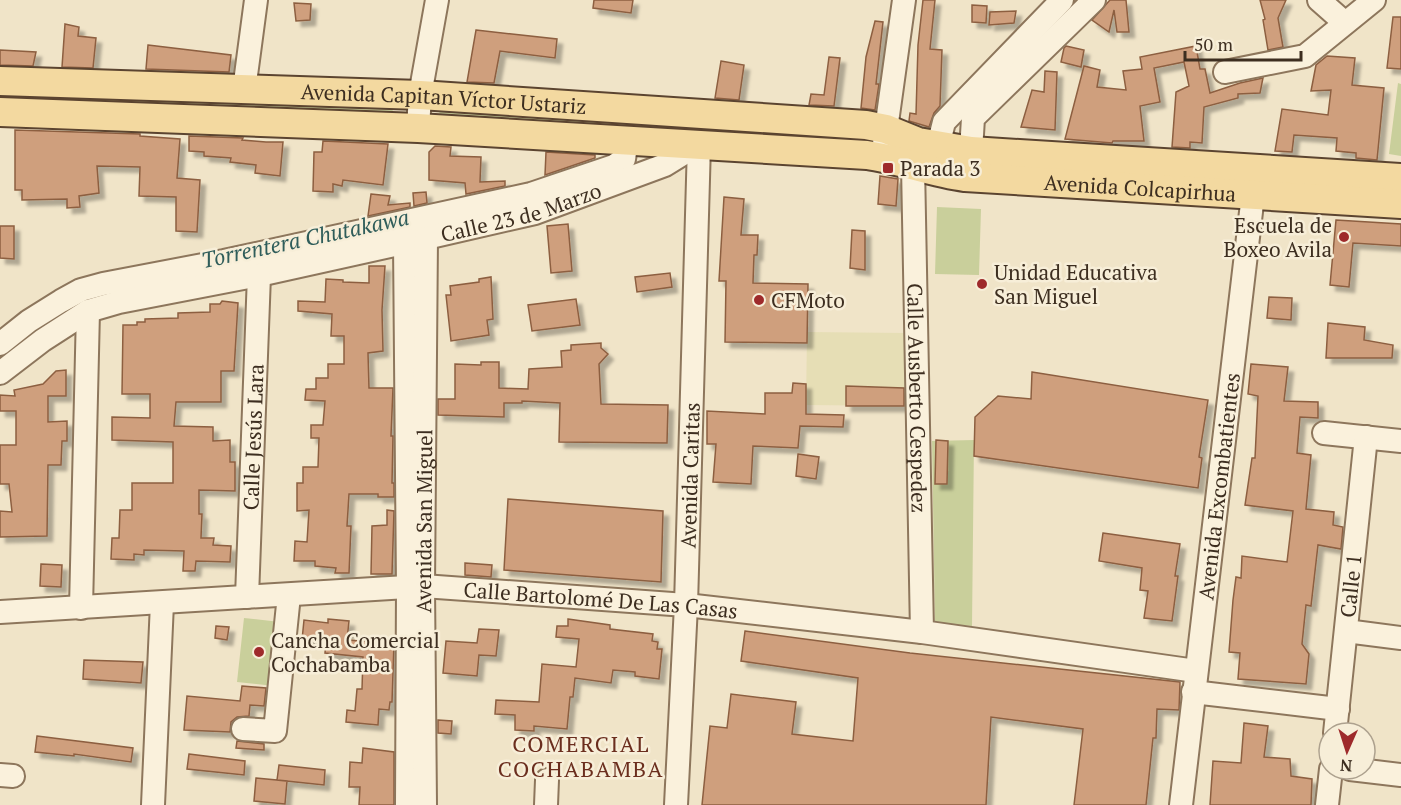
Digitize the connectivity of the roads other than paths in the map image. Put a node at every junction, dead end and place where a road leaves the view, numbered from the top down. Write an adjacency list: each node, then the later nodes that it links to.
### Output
1 (256, 0): 11 (street)
2 (437, 0): 12 (street)
3 (904, 0): 15 (street)
4 (1062, 0): 18 (street)
5 (1094, 0): 19 (street)
6 (1319, 0): 8 (street)
7 (1374, 0): 8 (street)
8 (1345, 23): 9 (street)
9 (1225, 72)
10 (0, 81): 11 (main road, Avenida Capitan Víctor Ustariz)
11 (244, 90): 12 (main road, Avenida Capitan Víctor Ustariz)
12 (420, 95): 14 (street); 15 (main road, Avenida Capitan Víctor Ustariz)
13 (0, 112): 14 (main road, Avenida Capitan Víctor Ustariz)
14 (418, 128): 16 (main road, Avenida Capitan Víctor Ustariz)
15 (886, 129): 18 (main road, Avenida Colcapirhua); 20 (street)
16 (627, 140): 17 (main road, Avenida Capitan Víctor Ustariz); 28 (street)
17 (699, 144): 20 (main road, Avenida Capitan Víctor Ustariz); 25 (street, Calle 23 de Marzo); 37 (street, Avenida Caritas)
18 (938, 146): 19 (main road, Avenida Colcapirhua)
19 (972, 151): 23 (main road, Avenida Colcapirhua)
20 (883, 157): 21 (main road, Avenida Colcapirhua)
21 (913, 166): 23 (main road, Avenida Colcapirhua); 41 (street, Calle Ausberto Cespedez)
22 (1401, 178): 23 (main road, Avenida Colcapirhua)
23 (1254, 181): 24 (main road, Avenida Colcapirhua); 43 (street, Avenida Excombatientes)
24 (1401, 204)
25 (416, 241): 26 (street, Calle 23 de Marzo); 33 (street, Avenida San Miguel)
26 (259, 275): 27 (street, Calle 23 de Marzo); 35 (street, Calle Jesús Lara)
27 (88, 311): 29 (street, Calle 23 de Marzo); 38 (street)
28 (0, 344)
29 (0, 373)
30 (1324, 433): 31 (street)
31 (1366, 437): 32 (street); 40 (street, Calle 1)
32 (1401, 441)
33 (416, 586): 34 (street, Calle Bartolomé De Las Casas); 37 (street, Calle Bartolomé De Las Casas); 52 (street, Avenida San Miguel); 53 (street, Avenida San Miguel)
34 (289, 595): 35 (street, Calle Bartolomé De Las Casas); 46 (street)
35 (248, 597): 36 (street, Calle Bartolomé De Las Casas)
36 (162, 603): 38 (street, Calle Bartolomé De Las Casas); 51 (street)
37 (686, 605): 41 (street, Calle Bartolomé De Las Casas); 55 (street, Avenida Caritas)
38 (81, 608): 39 (street, Calle Bartolomé De Las Casas)
39 (0, 612)
40 (1346, 631): 42 (street); 44 (street, Calle 1)
41 (922, 632): 43 (street, Calle Bartolomé De Las Casas)
42 (1401, 638)
43 (1195, 681): 44 (street, Calle Bartolomé De Las Casas); 56 (street, Avenida Excombatientes)
44 (1338, 709): 45 (street, Calle 1)
45 (1336, 721)
46 (243, 729)
47 (1377, 772): 48 (street)
48 (1401, 775)
49 (547, 780): 54 (street)
50 (1330, 781): 57 (street)
51 (153, 805)
52 (407, 805)
53 (425, 805)
54 (546, 805)
55 (676, 805)
56 (1181, 805)
57 (1328, 805)

